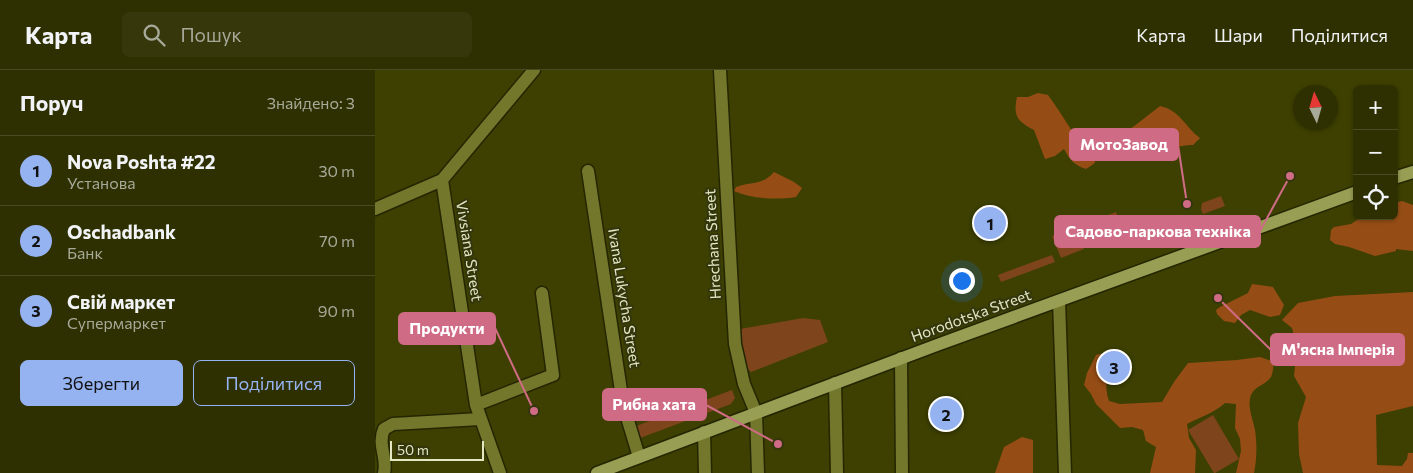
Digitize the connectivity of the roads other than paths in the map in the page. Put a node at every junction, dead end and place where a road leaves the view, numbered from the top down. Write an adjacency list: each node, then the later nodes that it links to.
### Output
1 (533, 70): 6 (street)
2 (720, 70): 14 (street, Hrechana Street)
3 (588, 171): 17 (street, Ivana Lukycha Street)
4 (1413, 172): 5 (main road)
5 (1398, 177)
6 (442, 180): 8 (street); 13 (street, Vivsiana Street)
7 (1353, 193): 10 (main road, Horodotska Street)
8 (375, 209)
9 (542, 293): 13 (street)
10 (1059, 301): 11 (main road, Horodotska Street); 25 (street)
11 (901, 358): 12 (main road, Horodotska Street); 24 (street)
12 (835, 383): 14 (main road, Horodotska Street); 23 (street)
13 (475, 406): 15 (street, Vivsiana Street)
14 (756, 413): 16 (main road, Horodotska Street); 22 (street, Hrechana Street)
15 (480, 419): 19 (street); 20 (street, Vivsiana Street)
16 (704, 432): 17 (main road, Horodotska Street); 21 (street)
17 (639, 457): 18 (main road, Horodotska Street)
18 (602, 472)
19 (384, 473)
20 (499, 473)
21 (705, 473)
22 (758, 473)
23 (837, 473)
24 (902, 473)
25 (1065, 473)

